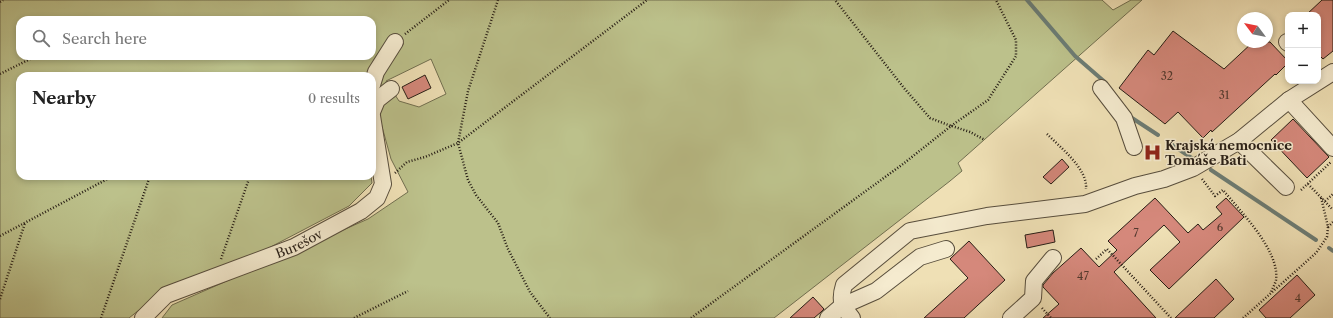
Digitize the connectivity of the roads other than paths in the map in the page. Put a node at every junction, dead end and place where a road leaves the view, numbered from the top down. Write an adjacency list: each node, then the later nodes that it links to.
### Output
1 (396, 42): 2 (street)
2 (376, 72)
3 (1324, 75): 6 (street)
4 (1101, 88): 10 (street)
5 (391, 89): 7 (street)
6 (1289, 100): 8 (street); 11 (street)
7 (376, 102)
8 (1239, 140): 12 (street); 15 (street)
9 (376, 141): 16 (street, Burešov)
10 (1134, 147)
11 (1333, 148)
12 (1294, 188)
13 (946, 249): 15 (street)
14 (1053, 258): 18 (street)
15 (847, 312): 17 (street)
16 (143, 318)
17 (828, 318)
18 (1011, 318)

